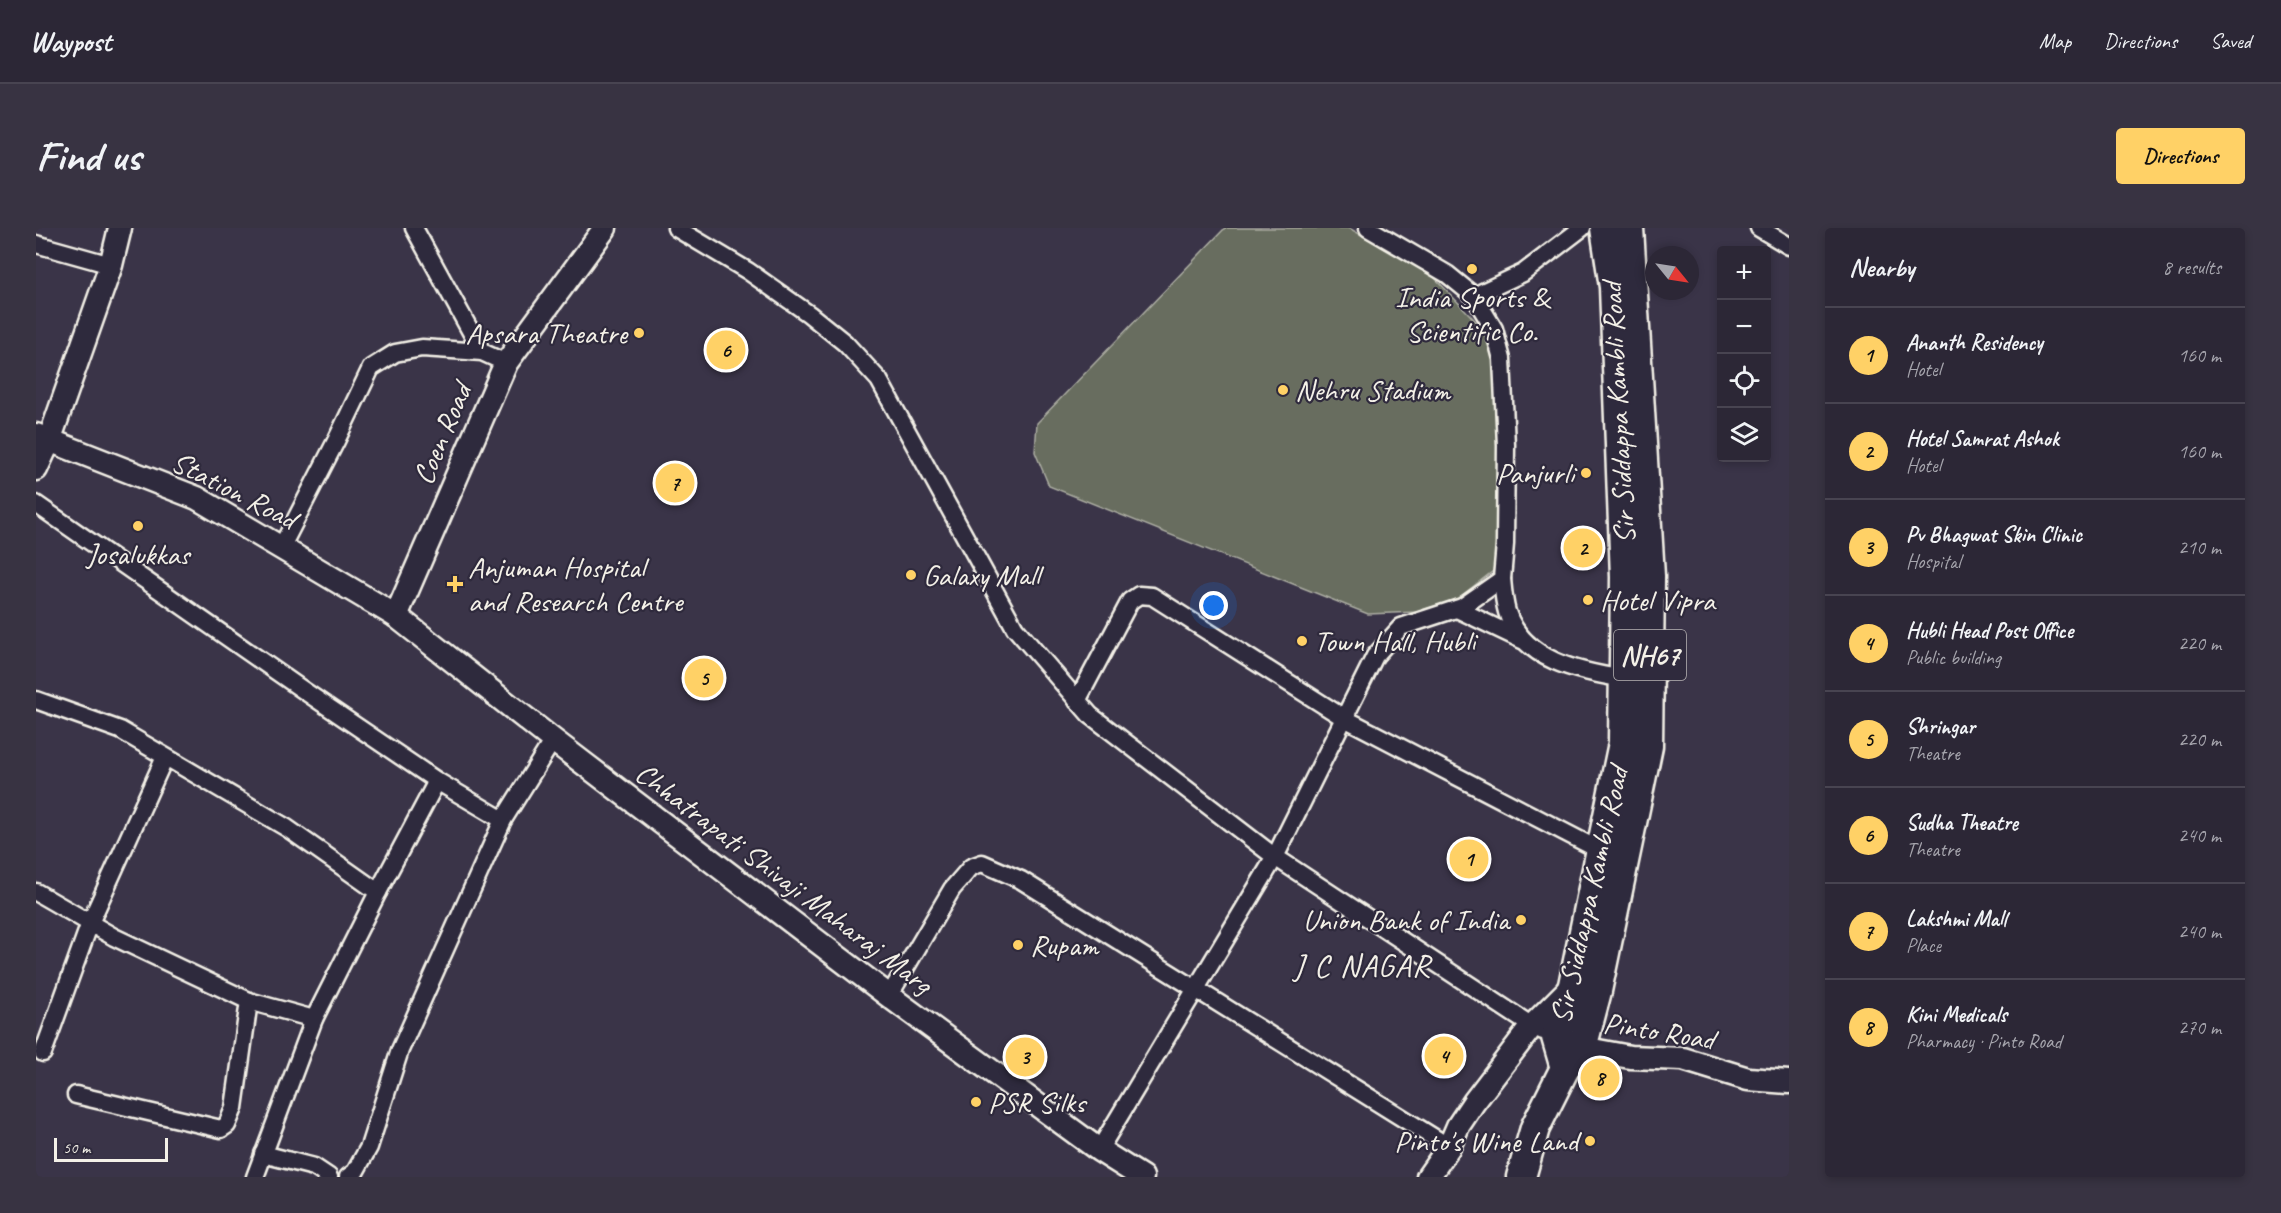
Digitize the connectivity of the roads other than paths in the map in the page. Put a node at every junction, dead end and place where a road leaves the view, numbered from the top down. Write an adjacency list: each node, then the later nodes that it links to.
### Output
1 (120, 228): 12 (main road)
2 (414, 228): 14 (street)
3 (605, 228): 15 (main road, Coen Road)
4 (676, 228): 26 (street)
5 (1368, 228): 13 (street)
6 (1582, 228): 13 (street)
7 (1605, 228): 24 (highway, Sir Siddappa Kambli Road / NH67)
8 (1629, 228): 43 (highway, Sir Siddappa Kambli Road / NH67)
9 (1759, 228): 11 (street)
10 (36, 244): 12 (street)
11 (1789, 246)
12 (111, 265): 16 (main road)
13 (1474, 296): 20 (street)
14 (482, 352): 15 (street); 19 (street)
15 (506, 363): 22 (main road, Coen Road)
16 (43, 438): 17 (main road); 19 (main road, Station Road)
17 (36, 469)
18 (36, 504): 30 (street)
19 (281, 548): 22 (main road, Station Road)
20 (1502, 579): 21 (street); 23 (street)
21 (1457, 609): 23 (street); 27 (street)
22 (396, 616): 28 (main road, Chhatrapati Shivaji Maharaj Marg)
23 (1522, 639): 24 (street)
24 (1625, 679): 32 (highway, Sir Siddappa Kambli Road / NH67)
25 (36, 700): 29 (street)
26 (1077, 701): 27 (street); 33 (street)
27 (1344, 718): 32 (street); 33 (street)
28 (553, 740): 31 (street); 38 (main road, Chhatrapati Shivaji Maharaj Marg)
29 (165, 757): 35 (street); 36 (street)
30 (437, 781): 31 (street); 35 (street)
31 (503, 820): 51 (street)
32 (1601, 851): 41 (highway, Sir Siddappa Kambli Road / NH67)
33 (1275, 857): 37 (street); 41 (street)
34 (36, 892): 36 (street)
35 (378, 892): 40 (street)
36 (90, 923): 39 (street); 42 (street)
37 (1197, 989): 38 (street); 46 (street); 47 (street)
38 (889, 996): 47 (main road, Chhatrapati Shivaji Maharaj Marg)
39 (249, 1001): 40 (street); 45 (street)
40 (314, 1019): 48 (street)
41 (1544, 1032): 43 (highway, Sir Siddappa Kambli Road); 46 (main road)
42 (43, 1053)
43 (1574, 1058): 44 (main road, Pinto Road); 54 (highway, NH67)
44 (1789, 1082)
45 (76, 1095)
46 (1449, 1147): 53 (main road)
47 (1099, 1150): 52 (main road, Chhatrapati Shivaji Maharaj Marg)
48 (263, 1154): 49 (street); 50 (street)
49 (255, 1177)
50 (329, 1177)
51 (348, 1177)
52 (1142, 1177)
53 (1428, 1177)
54 (1521, 1177)

